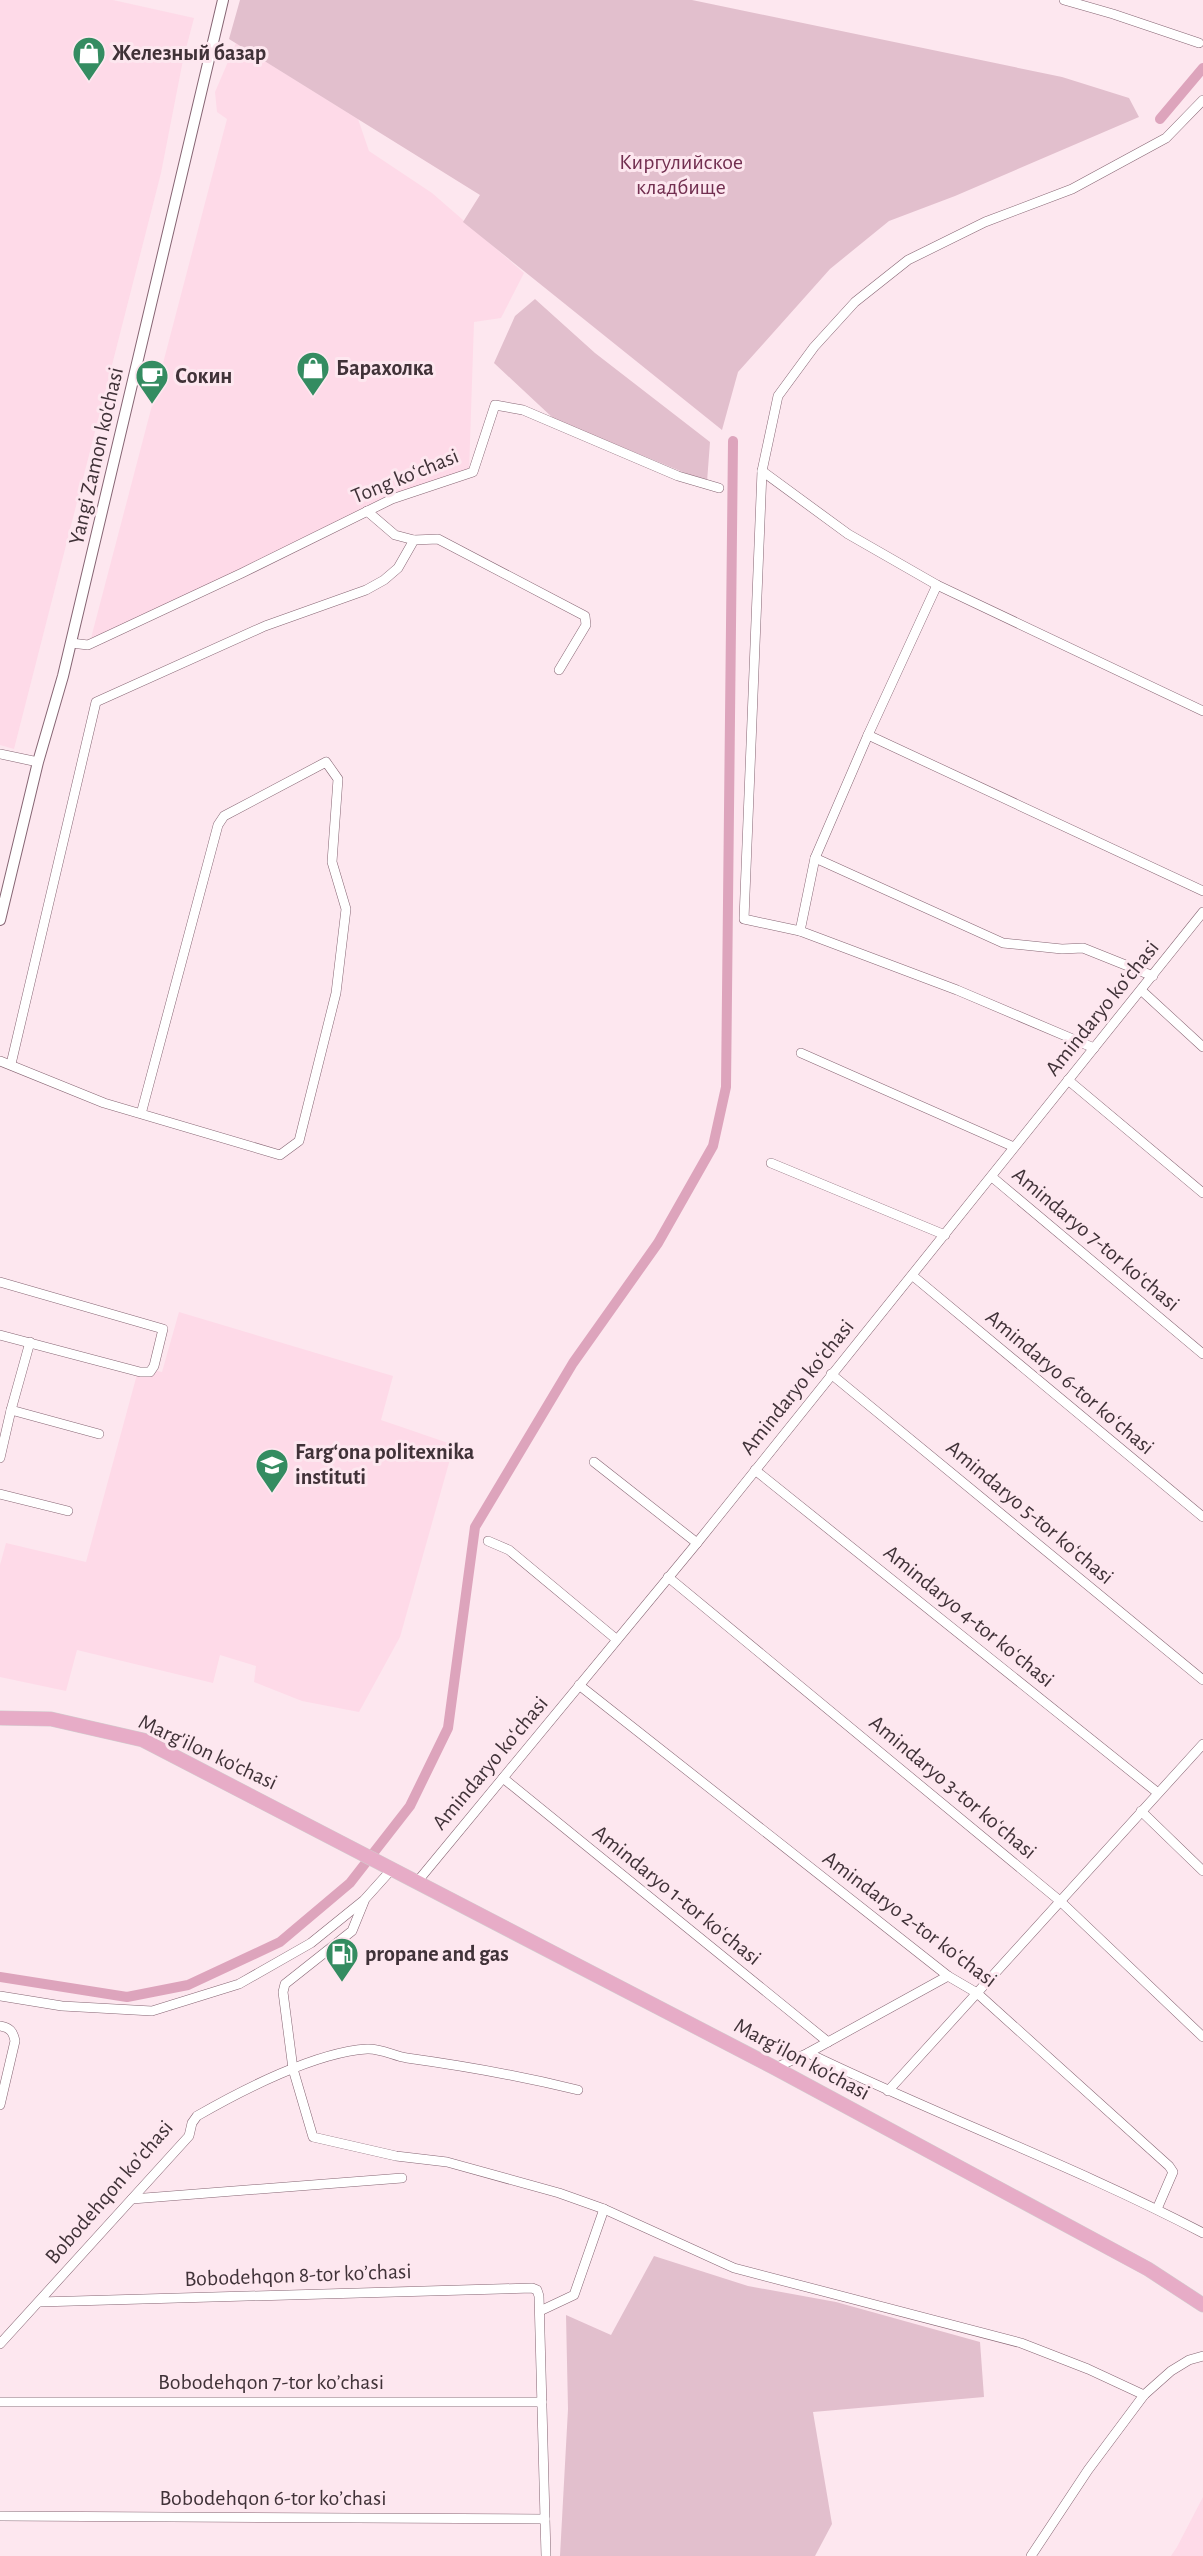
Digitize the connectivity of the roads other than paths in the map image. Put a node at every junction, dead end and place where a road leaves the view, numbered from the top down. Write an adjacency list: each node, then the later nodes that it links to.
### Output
1 (223, 0): 10 (street, Yangi Zamon ko'chasi)
2 (1064, 0): 3 (street)
3 (1199, 43)
4 (1203, 100): 5 (street)
5 (762, 471): 9 (street); 20 (street)
6 (719, 488): 7 (street, Tong koʻchasi)
7 (367, 511): 8 (street); 10 (street, Tong koʻchasi)
8 (414, 540): 11 (street); 27 (street)
9 (937, 585): 12 (street); 13 (street)
10 (71, 643): 15 (street, Yangi Zamon ko'chasi)
11 (559, 670)
12 (1203, 711)
13 (868, 735): 16 (street); 17 (street)
14 (0, 754): 15 (street)
15 (38, 762): 19 (street, Yangi Zamon ko'chasi)
16 (815, 858): 20 (street); 21 (street)
17 (1203, 891)
18 (1202, 914): 21 (street, Amindaryo koʻchasi)
19 (0, 920)
20 (800, 931): 24 (street)
21 (1153, 975): 22 (street, Amindaryo koʻchasi)
22 (1142, 991): 23 (street); 24 (street, Amindaryo koʻchasi)
23 (1203, 1047)
24 (1094, 1048): 28 (street, Amindaryo koʻchasi)
25 (801, 1053): 30 (street)
26 (0, 1061): 27 (street)
27 (11, 1064): 29 (street)
28 (1068, 1080): 30 (street, Amindaryo koʻchasi); 33 (street)
29 (141, 1114): 29 (street)
30 (1014, 1147): 32 (street, Amindaryo koʻchasi)
31 (771, 1163): 34 (street)
32 (992, 1177): 34 (street, Amindaryo koʻchasi); 39 (street, Amindaryo 7-tor koʻchasi)
33 (1203, 1193)
34 (945, 1235): 35 (street, Amindaryo koʻchasi)
35 (913, 1276): 40 (street, Amindaryo koʻchasi); 48 (street, Amindaryo 6-tor koʻchasi)
36 (0, 1282): 38 (street)
37 (0, 1335): 38 (street)
38 (30, 1342): 41 (street)
39 (1203, 1354)
40 (831, 1374): 45 (street, Amindaryo koʻchasi); 53 (street, Amindaryo 5-tor koʻchasi)
41 (11, 1410): 42 (street); 43 (street)
42 (99, 1434)
43 (0, 1458)
44 (594, 1462): 50 (street)
45 (755, 1470): 50 (street, Amindaryo koʻchasi); 58 (street, Amindaryo 4-tor koʻchasi)
46 (0, 1494): 47 (street)
47 (68, 1511)
48 (1203, 1517)
49 (488, 1541): 52 (street)
50 (697, 1543): 51 (street, Amindaryo koʻchasi)
51 (668, 1577): 52 (street, Amindaryo koʻchasi); 64 (street, Amindaryo 3-tor koʻchasi)
52 (616, 1639): 54 (street, Amindaryo koʻchasi)
53 (1203, 1680)
54 (579, 1685): 57 (street, Amindaryo koʻchasi); 65 (street, Amindaryo 2-tor koʻchasi)
55 (0, 1718): 60 (main road, Marg'ilon ko'chasi)
56 (1203, 1744): 58 (street)
57 (502, 1778): 62 (street, Amindaryo koʻchasi); 70 (street, Amindaryo 1-tor koʻchasi)
58 (1158, 1793): 59 (street)
59 (1141, 1811): 61 (street); 64 (street)
60 (387, 1867): 62 (main road, Marg'ilon ko'chasi); 63 (street)
61 (1203, 1871)
62 (417, 1882): 72 (main road, Marg'ilon ko'chasi)
63 (365, 1899): 67 (street); 73 (street)
64 (1060, 1901): 66 (street); 69 (street, Amindaryo 3-tor koʻchasi)
65 (948, 1976): 66 (street, Amindaryo 2-tor koʻchasi); 70 (street)
66 (977, 1993): 75 (street); 80 (street, Amindaryo 2-tor koʻchasi)
67 (0, 1996)
68 (0, 2026): 76 (street)
69 (1203, 2037)
70 (828, 2042): 71 (street)
71 (808, 2053): 72 (street); 75 (street)
72 (775, 2068): 83 (main road, Marg'ilon ko'chasi)
73 (293, 2069): 74 (street, Bobodehqon koʼchasi); 78 (street, Bobodehqon koʼchasi); 79 (street)
74 (578, 2090)
75 (888, 2091): 80 (street)
76 (0, 2104)
77 (402, 2178): 78 (street)
78 (132, 2199): 82 (street, Bobodehqon koʼchasi)
79 (604, 2209): 84 (street); 87 (street)
80 (1157, 2209): 81 (street)
81 (1203, 2234)
82 (39, 2302): 84 (street, Bobodehqon 8-tor koʼchasi); 85 (street, Bobodehqon koʼchasi)
83 (1200, 2302)
84 (540, 2311): 89 (street)
85 (0, 2344)
86 (1203, 2356): 87 (street)
87 (1144, 2395): 93 (street)
88 (0, 2402): 89 (street, Bobodehqon 7-tor koʼchasi)
89 (542, 2402): 91 (street)
90 (0, 2516): 91 (street, Bobodehqon 6-tor koʼchasi)
91 (545, 2519): 92 (street)
92 (546, 2556)
93 (1031, 2556)

